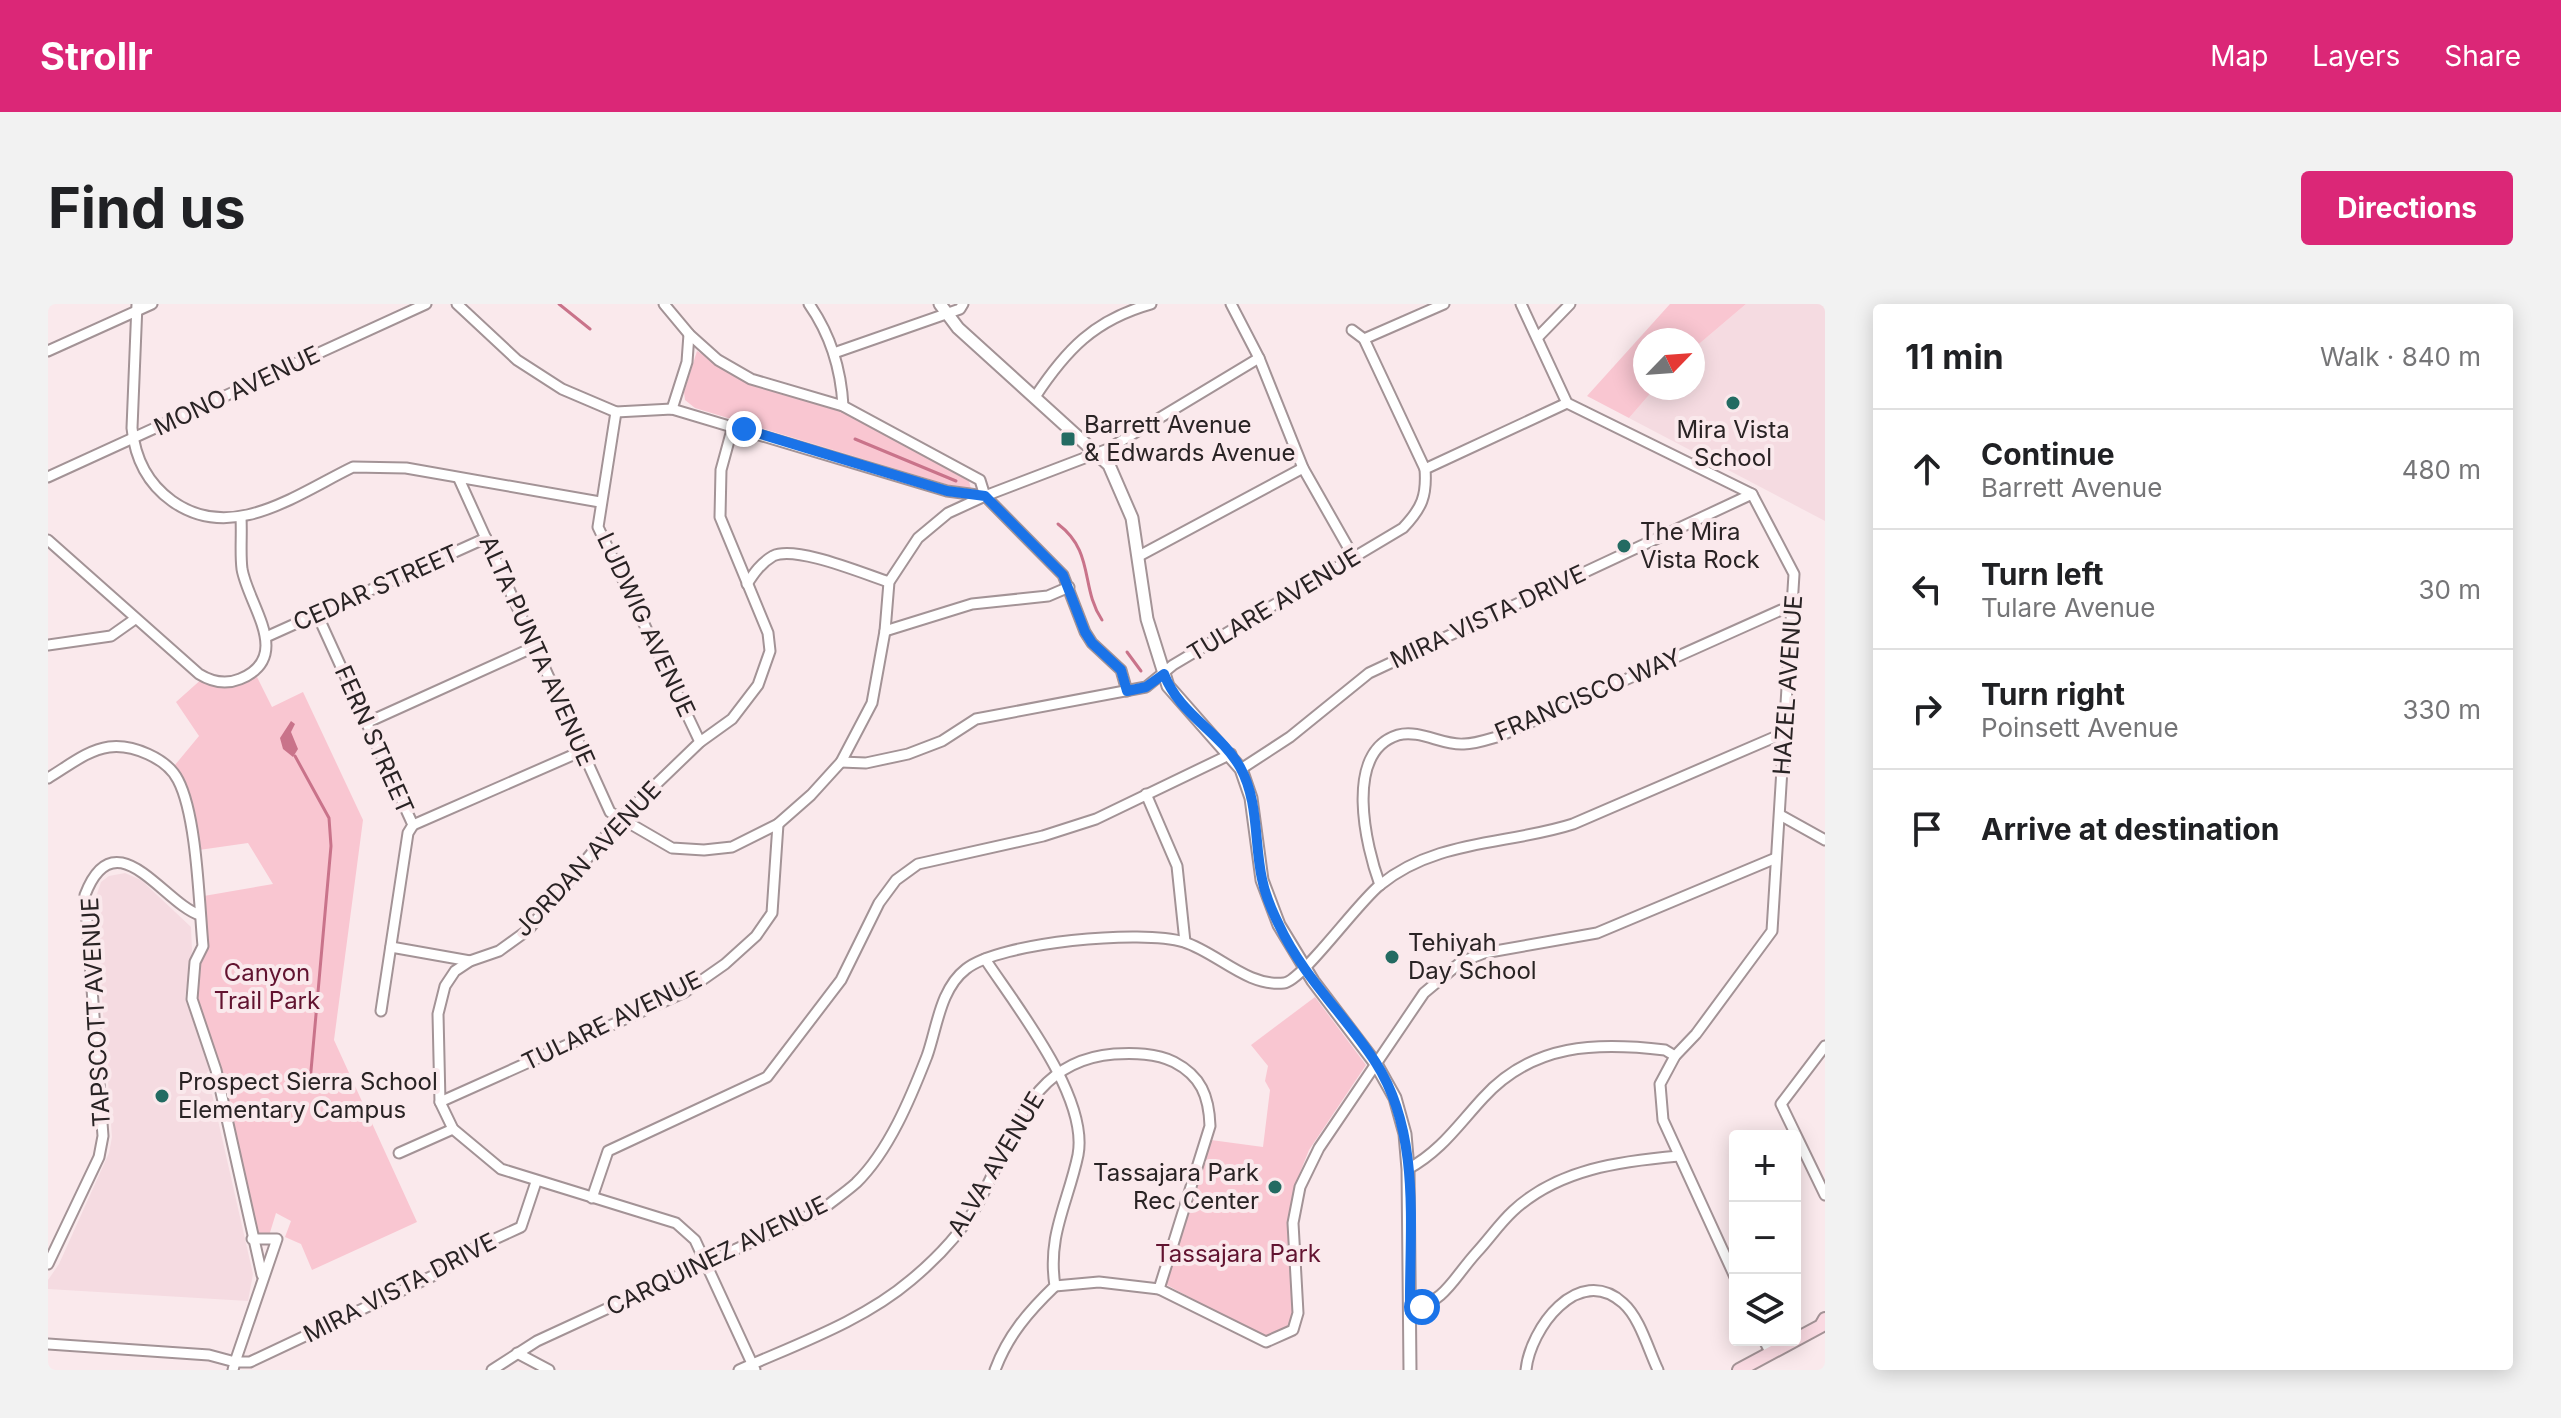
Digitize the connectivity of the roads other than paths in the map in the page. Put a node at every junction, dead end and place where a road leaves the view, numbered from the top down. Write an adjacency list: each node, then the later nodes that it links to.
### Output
1 (152, 304): 12 (street)
2 (426, 304): 27 (street, MONO AVENUE)
3 (457, 304): 25 (street)
4 (664, 304): 15 (street)
5 (809, 304): 19 (street)
6 (963, 304): 13 (street)
7 (1151, 304): 21 (street)
8 (1231, 304): 20 (street)
9 (1444, 304): 17 (street)
10 (1521, 304): 16 (street)
11 (1570, 304): 16 (street)
12 (137, 308): 18 (street); 27 (street)
13 (942, 309): 19 (street); 21 (street)
14 (1352, 330): 17 (street)
15 (689, 334): 23 (street); 24 (street)
16 (1538, 337): 22 (street)
17 (1364, 339): 30 (street)
18 (48, 351)
19 (834, 353): 23 (street)
20 (1259, 358): 28 (street); 29 (street)
21 (1035, 397): 28 (street)
22 (1567, 403): 30 (street); 33 (street)
23 (843, 406): 34 (street)
24 (672, 409): 25 (street); 26 (street)
25 (616, 412): 35 (street, LUDWIG AVENUE)
26 (733, 426): 34 (street); 42 (street, JORDAN AVENUE)
27 (133, 438): 31 (street, MONO AVENUE); 36 (street)
28 (1099, 453): 34 (street); 39 (street)
29 (1303, 468): 39 (street); 40 (street)
30 (1425, 469): 40 (street, TULARE AVENUE)
31 (48, 477)
32 (459, 479): 35 (street); 36 (street); 37 (street, ALTA PUNTA AVENUE)
33 (1752, 494): 44 (street, HAZEL AVENUE); 59 (street, MIRA VISTA DRIVE)
34 (985, 496): 41 (street); 43 (street)
35 (600, 502): 55 (street, LUDWIG AVENUE)
36 (241, 518): 48 (street)
37 (486, 538): 45 (street, CEDAR STREET); 50 (street, ALTA PUNTA AVENUE)
38 (48, 540): 46 (street)
39 (1139, 556): 51 (street)
40 (1353, 556): 51 (street, TULARE AVENUE)
41 (889, 582): 42 (street); 47 (street)
42 (747, 584): 55 (street, JORDAN AVENUE)
43 (1069, 587): 47 (street); 52 (street)
44 (1792, 609): 54 (street, HAZEL AVENUE); 68 (street, FRANCISCO WAY)
45 (317, 614): 48 (street, CEDAR STREET); 53 (street, FERN STREET)
46 (135, 619): 48 (street); 49 (street)
47 (885, 631): 58 (street)
48 (266, 637)
49 (48, 645)
50 (534, 647): 53 (street); 56 (street, ALTA PUNTA AVENUE)
51 (1164, 674): 52 (street, TULARE AVENUE); 57 (street)
52 (1127, 691): 58 (street, TULARE AVENUE)
53 (366, 723): 65 (street, FERN STREET)
54 (1784, 733): 62 (street, HAZEL AVENUE); 68 (street)
55 (700, 742): 63 (street, JORDAN AVENUE)
56 (582, 751): 63 (street, ALTA PUNTA AVENUE); 65 (street)
57 (1231, 754): 59 (street); 61 (street)
58 (841, 762): 64 (street)
59 (1241, 769): 74 (street)
60 (48, 778): 69 (street)
61 (1146, 794): 70 (street); 87 (street)
62 (1780, 815): 66 (street); 67 (street, HAZEL AVENUE)
63 (619, 820): 64 (street); 73 (street, JORDAN AVENUE)
64 (778, 824): 80 (street, TULARE AVENUE)
65 (413, 825): 71 (street, FERN STREET)
66 (1825, 840)
67 (1776, 858): 77 (street, HAZEL AVENUE); 78 (street)
68 (1380, 885): 74 (street)
69 (200, 915): 88 (street); 90 (street, TAPSCOTT AVENUE)
70 (1185, 942): 72 (street, CARQUINEZ AVENUE); 74 (street, CARQUINEZ AVENUE)
71 (391, 947): 73 (street); 75 (street, FERN STREET)
72 (985, 959): 79 (street); 89 (street, CARQUINEZ AVENUE)
73 (470, 961): 80 (street, JORDAN AVENUE)
74 (1305, 969): 78 (street)
75 (381, 1011)
76 (1825, 1046): 86 (street)
77 (1675, 1056): 83 (street); 84 (street)
78 (1376, 1064): 84 (street); 94 (street)
79 (1058, 1070): 93 (street); 94 (street, ALVA AVENUE); 102 (street, ALVA AVENUE)
80 (440, 1102): 81 (street, JORDAN AVENUE)
81 (453, 1129): 82 (street); 85 (street, JORDAN AVENUE)
82 (399, 1153)
83 (1679, 1156): 91 (street); 95 (street)
84 (1408, 1169): 95 (street)
85 (536, 1182): 87 (street, JORDAN AVENUE); 101 (street, MIRA VISTA DRIVE)
86 (1825, 1195)
87 (592, 1198): 89 (street, JORDAN AVENUE)
88 (252, 1239): 92 (street); 92 (street)
89 (707, 1263): 99 (street, CARQUINEZ AVENUE); 102 (street, JORDAN AVENUE)
90 (48, 1264)
91 (1734, 1274)
92 (262, 1275): 101 (street)
93 (1055, 1286): 94 (street); 106 (street)
94 (1159, 1289)
95 (1410, 1312): 107 (street)
96 (1825, 1319): 100 (main road)
97 (48, 1344): 101 (street)
98 (1767, 1346): 100 (street)
99 (517, 1353): 103 (street, CARQUINEZ AVENUE); 104 (street)
100 (1771, 1354): 110 (main road)
101 (234, 1366)
102 (753, 1367): 105 (street, ALVA AVENUE)
103 (492, 1370)
104 (549, 1370)
105 (739, 1370)
106 (995, 1370)
107 (1410, 1370)
108 (1526, 1370): 109 (street)
109 (1658, 1370)
110 (1739, 1370)

